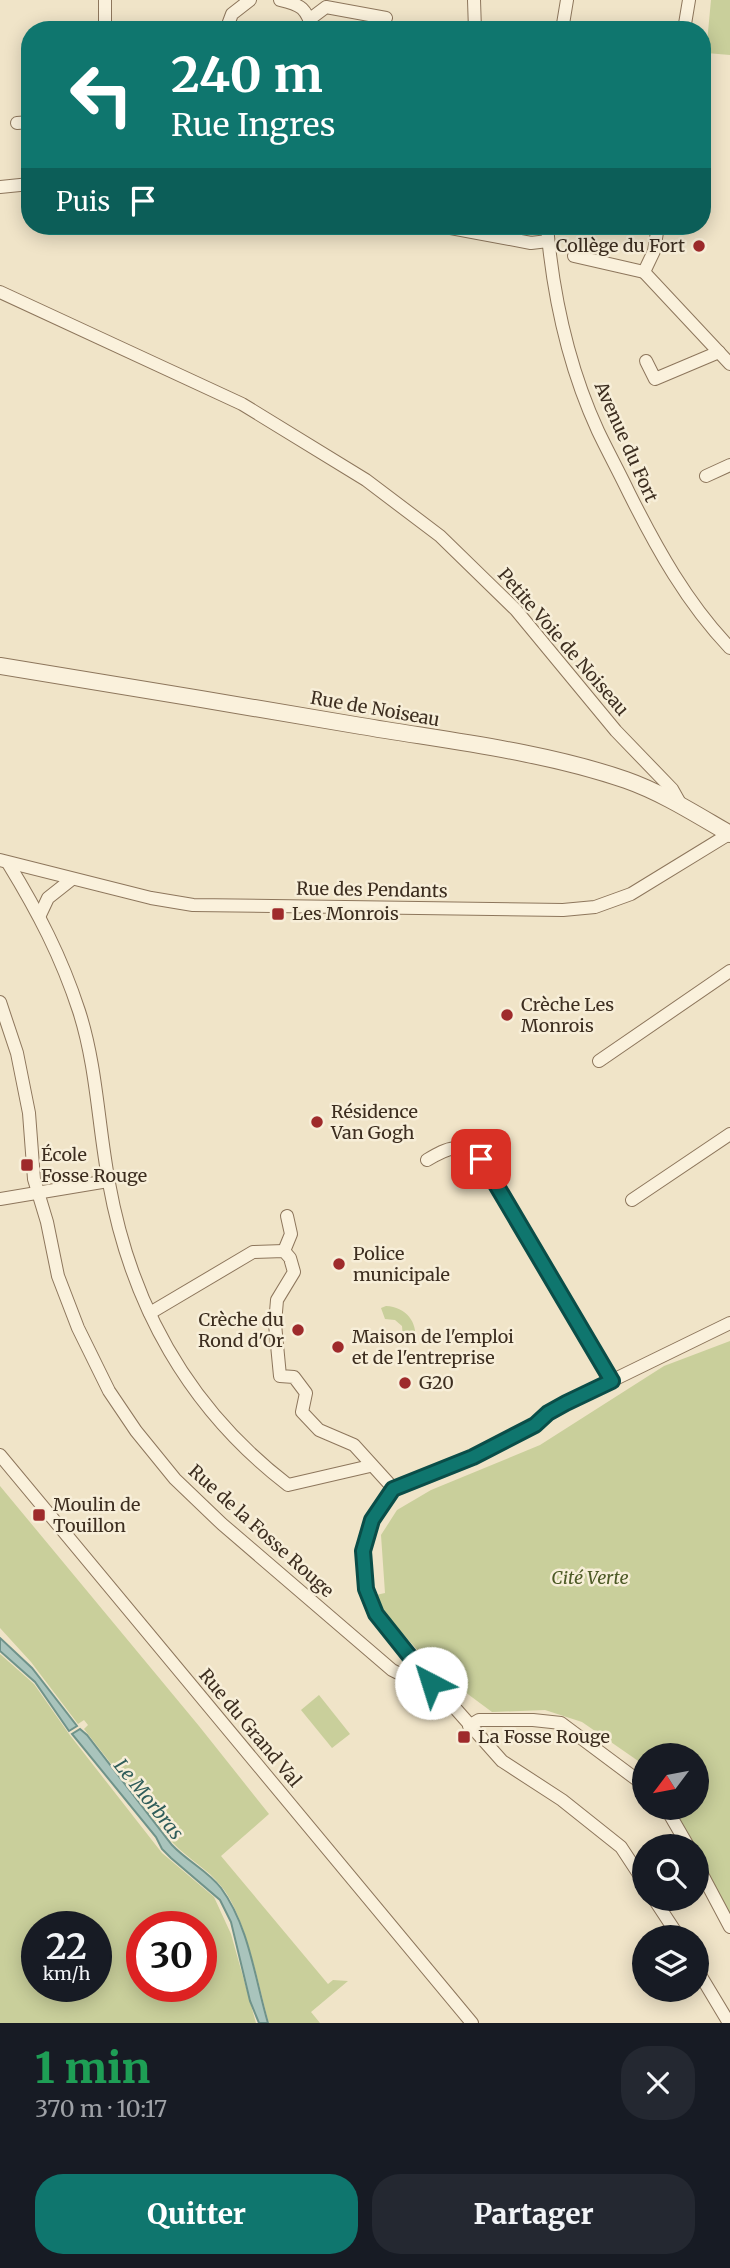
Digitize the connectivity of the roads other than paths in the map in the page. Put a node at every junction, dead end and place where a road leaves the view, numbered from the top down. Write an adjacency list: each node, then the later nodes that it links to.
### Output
1 (105, 0): 8 (street)
2 (280, 0): 10 (street)
3 (474, 0): 12 (street)
4 (567, 0): 13 (street)
5 (689, 0): 14 (street)
6 (246, 1): 9 (street)
7 (386, 18): 11 (street)
8 (105, 21)
9 (229, 21)
10 (310, 21)
11 (314, 21)
12 (475, 21)
13 (564, 21)
14 (686, 21)
15 (21, 185): 16 (street)
16 (0, 187)
17 (488, 235): 20 (street)
18 (548, 235): 20 (street, Avenue du Fort)
19 (657, 235): 22 (street)
20 (548, 241): 29 (street, Avenue du Fort)
21 (574, 256): 22 (street)
22 (644, 272): 24 (street)
23 (0, 292): 31 (street, Petite Voie de Noiseau)
24 (719, 352): 25 (street); 26 (street)
25 (646, 361)
26 (730, 364)
27 (730, 466): 28 (street)
28 (706, 476)
29 (730, 648)
30 (0, 666): 31 (street, Rue de Noiseau)
31 (682, 807): 32 (street, Rue de Noiseau)
32 (730, 834): 34 (street, Rue des Pendants)
33 (4, 862): 34 (street, Rue des Pendants); 35 (street)
34 (72, 879): 35 (street)
35 (40, 915): 41 (street)
36 (730, 971): 38 (street)
37 (0, 1002): 42 (street, Rue de la Fosse Rouge)
38 (599, 1061)
39 (730, 1134): 44 (street)
40 (427, 1160): 49 (street)
41 (108, 1181): 42 (street); 47 (street)
42 (37, 1193): 43 (street); 53 (street, Rue de la Fosse Rouge)
43 (0, 1199)
44 (632, 1200)
45 (287, 1216): 46 (street)
46 (284, 1251): 47 (street); 51 (street)
47 (150, 1313): 51 (street)
48 (730, 1323): 49 (street)
49 (612, 1381): 52 (street)
50 (0, 1455): 60 (street, Rue du Grand Val)
51 (370, 1466): 52 (street)
52 (393, 1489): 53 (street)
53 (421, 1671): 54 (street)
54 (469, 1726): 55 (street); 56 (street)
55 (632, 1776)
56 (632, 1864)
57 (709, 1887): 58 (street)
58 (730, 1927)
59 (709, 1990): 61 (street)
60 (472, 2023)
61 (729, 2023)

